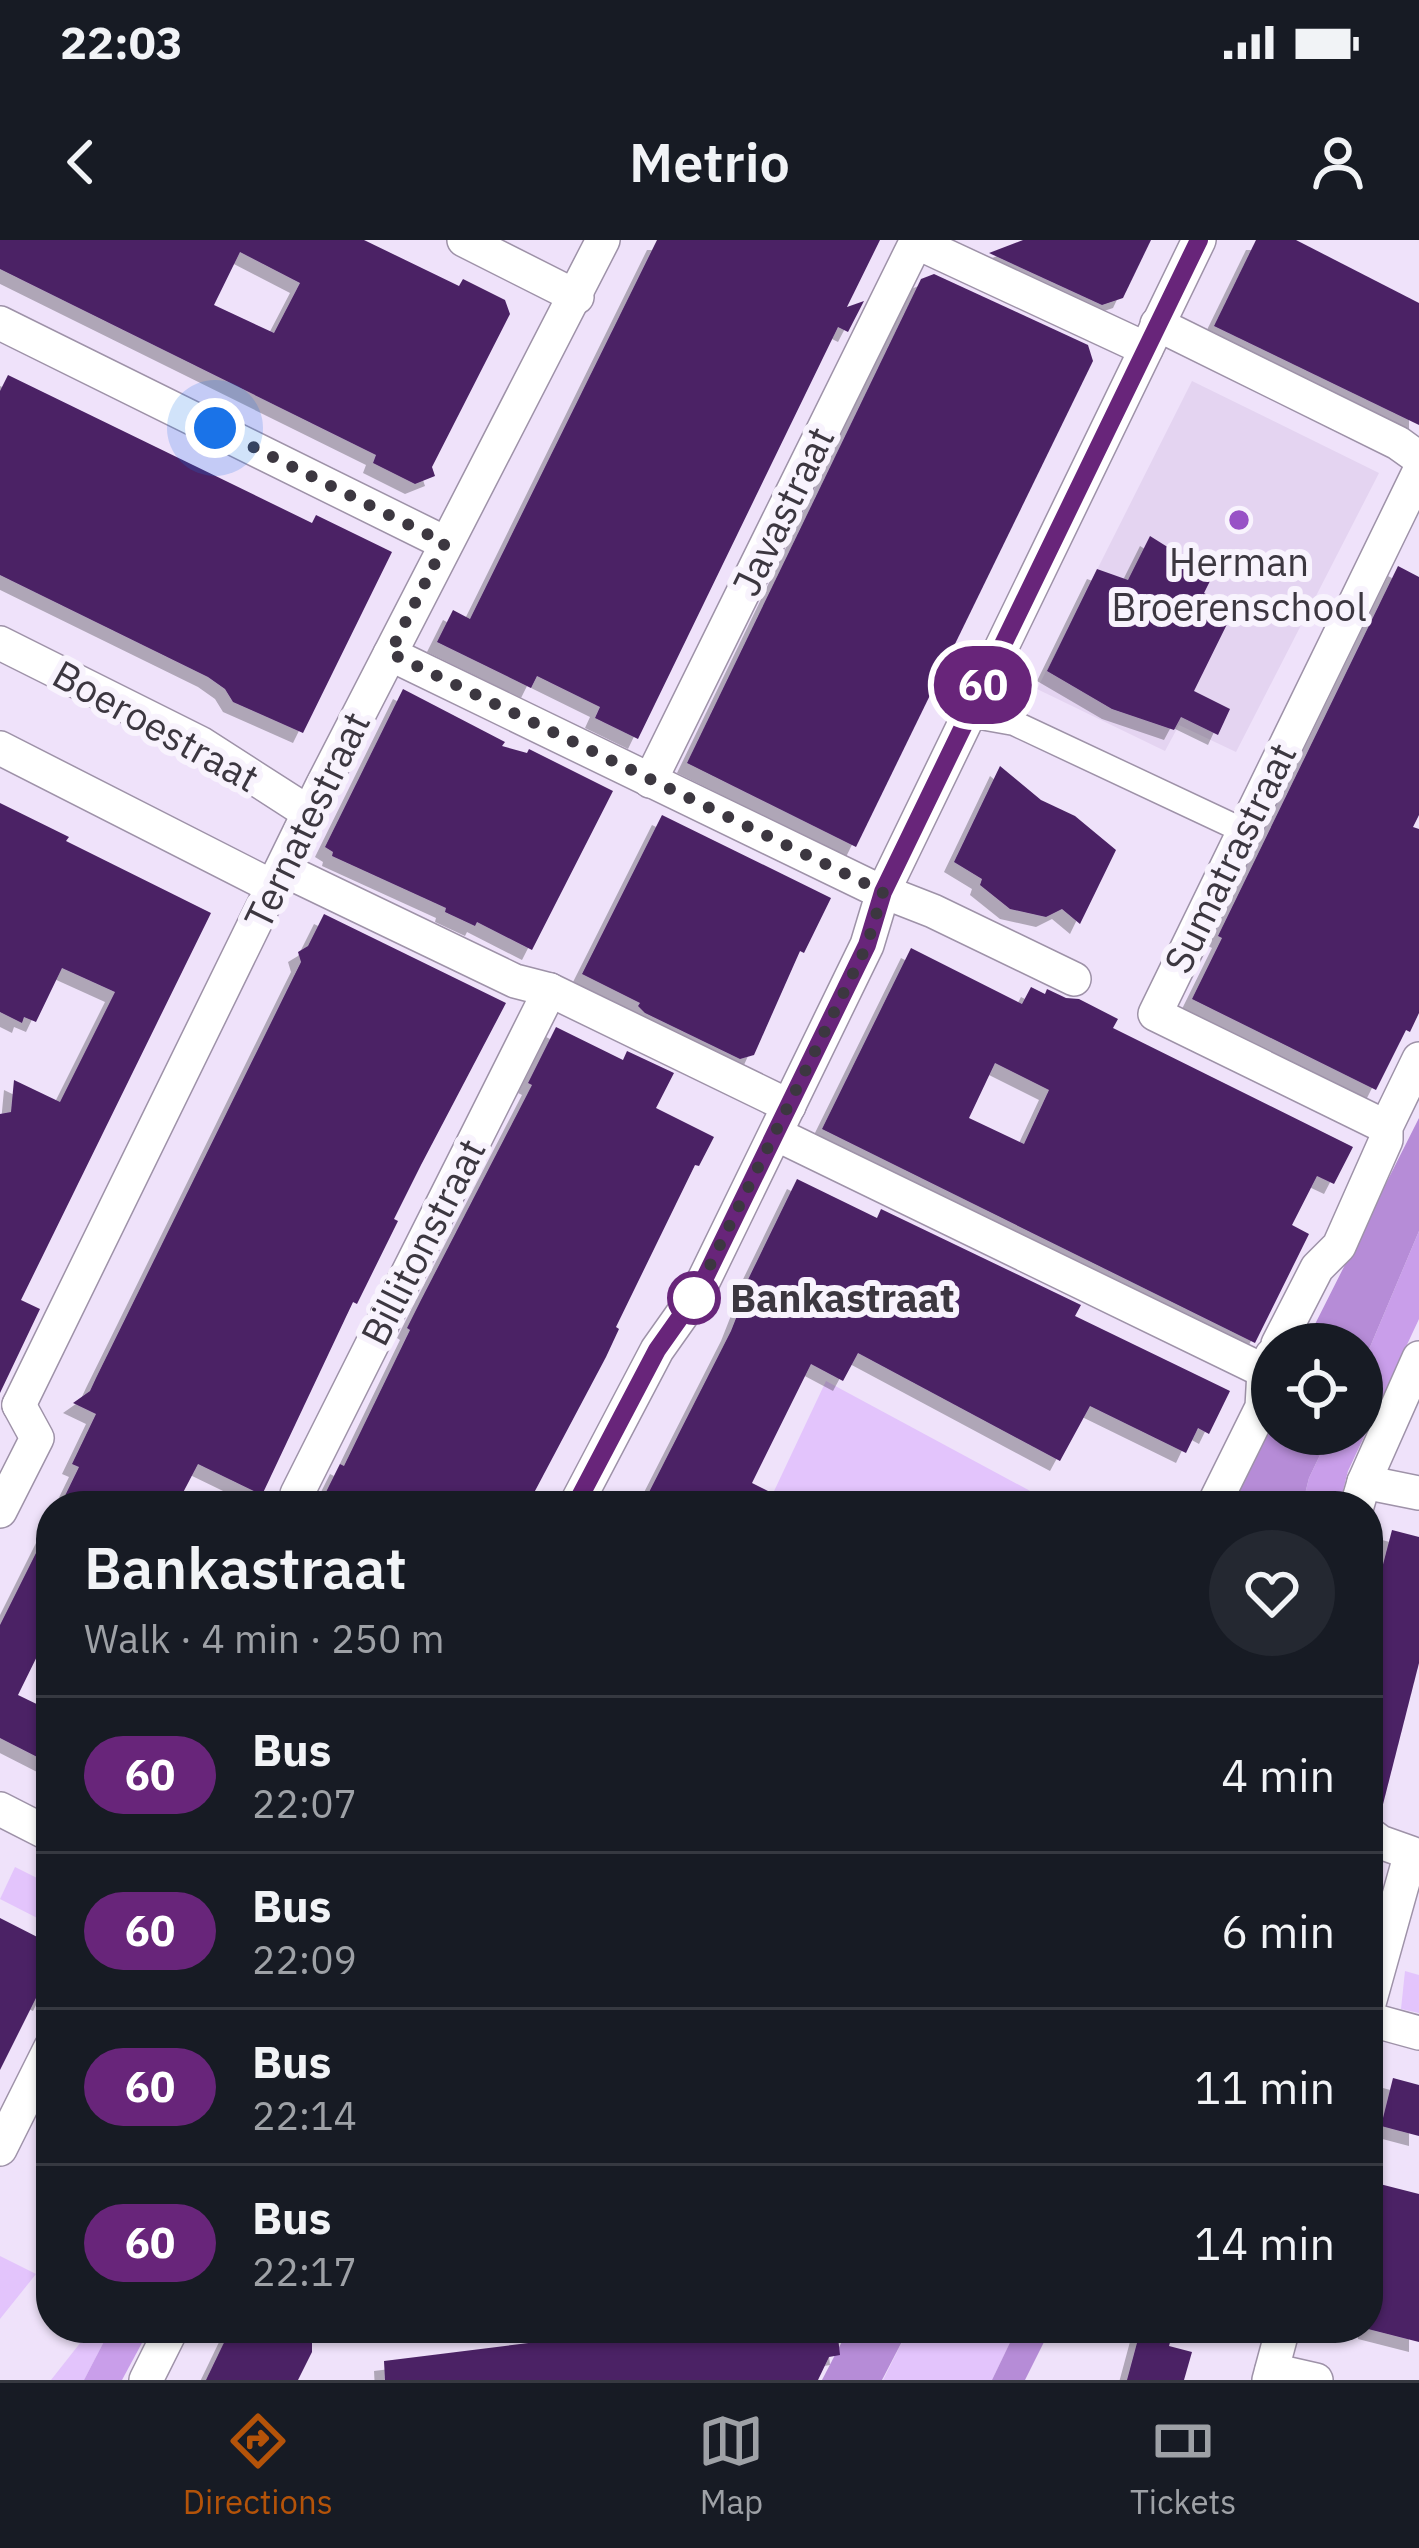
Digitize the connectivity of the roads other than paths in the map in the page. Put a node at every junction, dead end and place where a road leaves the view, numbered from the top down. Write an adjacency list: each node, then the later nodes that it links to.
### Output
1 (464, 240): 5 (street)
2 (603, 240): 5 (street, Ternatestraat)
3 (1199, 240): 7 (street)
4 (916, 241): 7 (street); 15 (street, Javastraat)
5 (577, 297): 10 (street, Ternatestraat)
6 (0, 323): 10 (street)
7 (1152, 337): 8 (street); 13 (street)
8 (1419, 458)
9 (1419, 472): 17 (street, Sumatrastraat)
10 (445, 543): 12 (street, Ternatestraat)
11 (0, 643): 16 (street, Boeroestraat)
12 (390, 653): 15 (street); 16 (street, Ternatestraat)
13 (969, 715): 17 (street); 19 (street)
14 (0, 748): 18 (street)
15 (650, 781): 19 (street)
16 (309, 813): 18 (street, Ternatestraat)
17 (1244, 831): 24 (street, Sumatrastraat)
18 (278, 878): 21 (street); 28 (street, Ternatestraat)
19 (883, 892): 20 (street); 23 (street)
20 (1074, 979)
21 (550, 990): 23 (street); 30 (street, Billitonstraat)
22 (1419, 1059): 24 (street)
23 (783, 1120): 26 (street); 31 (street)
24 (1386, 1127): 25 (street)
25 (1289, 1323)
26 (1251, 1347)
27 (1419, 1358): 33 (street)
28 (10, 1400): 36 (street)
29 (1251, 1429): 32 (street)
30 (299, 1491)
31 (583, 1491)
32 (1220, 1491)
33 (1361, 1491)
34 (1419, 1493): 35 (street)
35 (1383, 1494)
36 (0, 1511)
37 (0, 1809): 38 (street)
38 (36, 1827)
39 (1383, 1843): 40 (street)
40 (1415, 1854): 41 (street)
41 (1383, 1958)
42 (1383, 2023): 43 (street)
43 (1419, 2032)
44 (36, 2078): 45 (street)
45 (0, 2150)
46 (164, 2343): 49 (street)
47 (1279, 2343): 48 (street)
48 (1270, 2375): 50 (street)
49 (146, 2380)
50 (1316, 2380)

